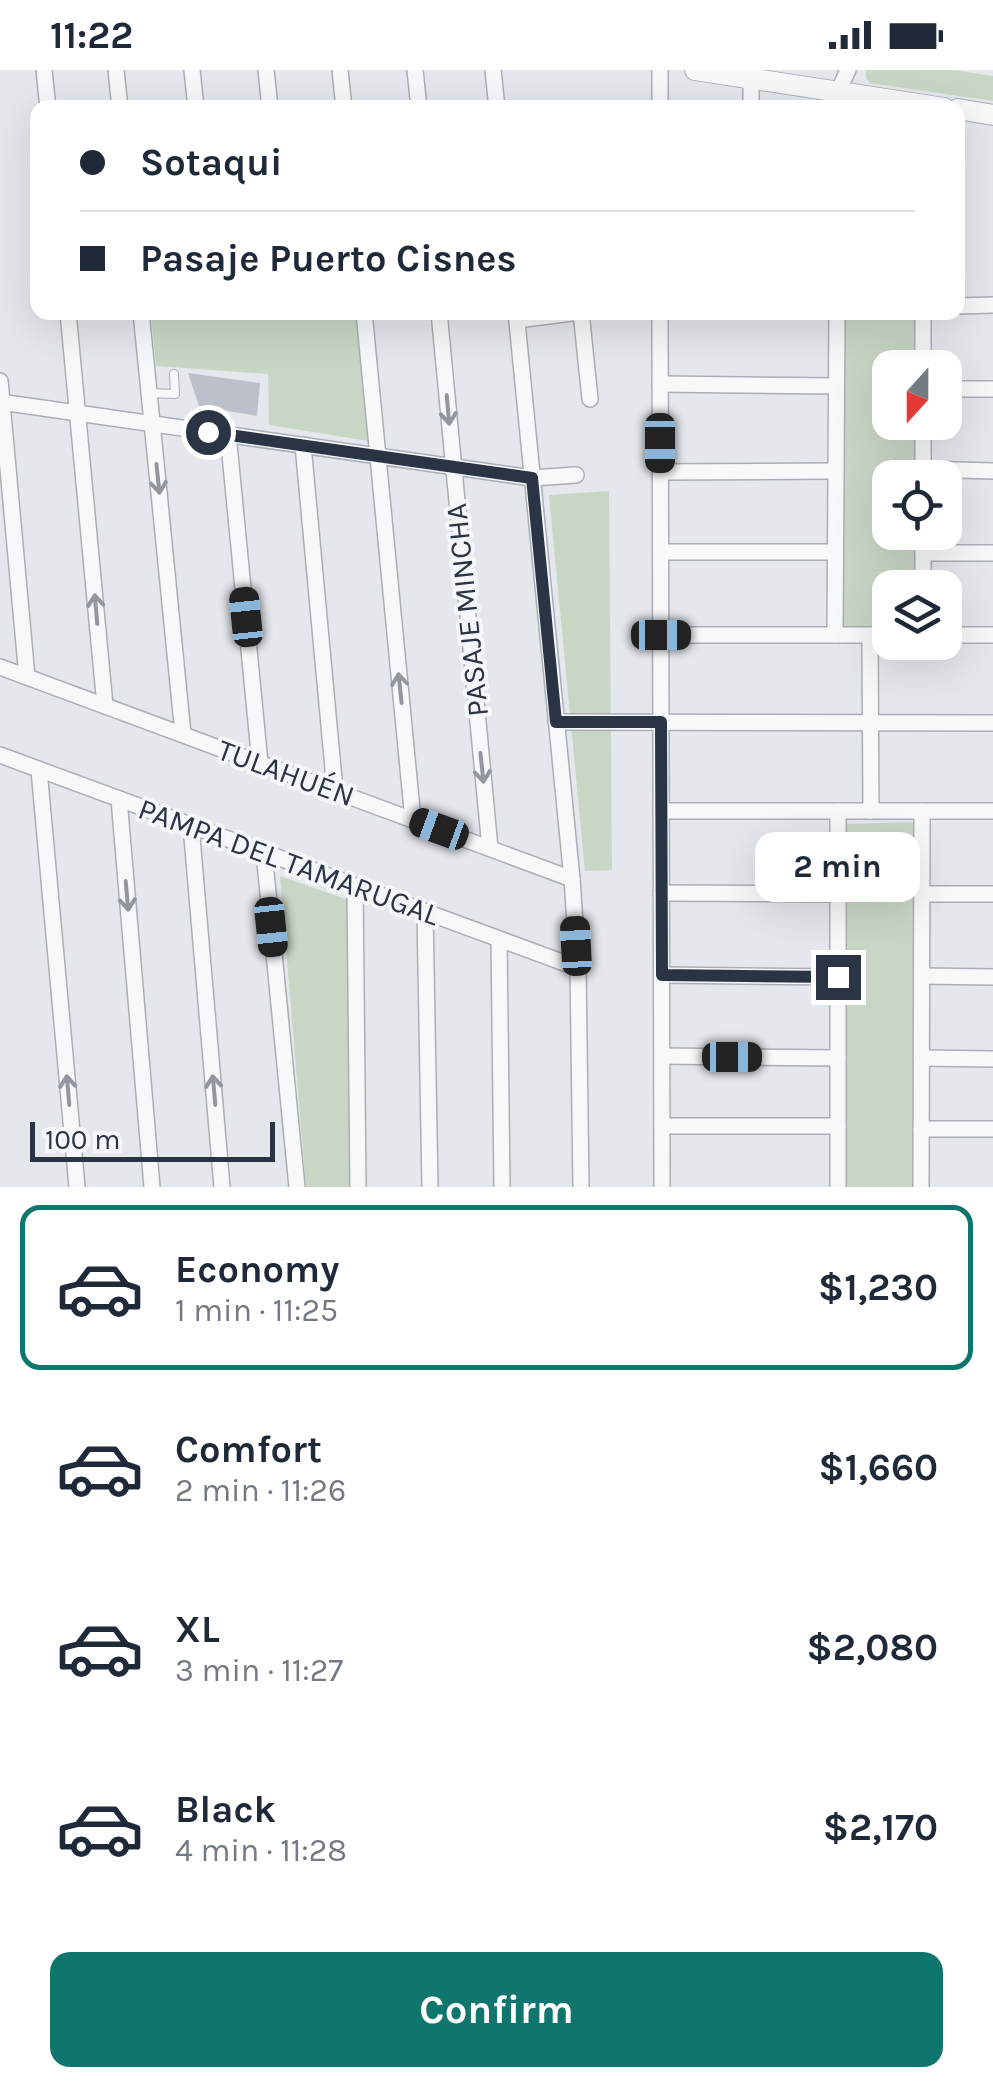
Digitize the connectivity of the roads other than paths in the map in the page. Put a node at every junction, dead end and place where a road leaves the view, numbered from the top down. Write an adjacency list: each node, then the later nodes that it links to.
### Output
1 (44, 70): 12 (street)
2 (116, 70): 13 (street)
3 (192, 70): 14 (street)
4 (266, 70): 15 (street)
5 (340, 70): 16 (street)
6 (415, 70): 17 (street)
7 (493, 70): 18 (street)
8 (660, 70): 19 (street)
9 (695, 70): 11 (street)
10 (848, 70): 21 (street)
11 (751, 79): 20 (street); 21 (street)
12 (47, 100)
13 (119, 100)
14 (195, 100)
15 (269, 100)
16 (343, 100)
17 (418, 100)
18 (496, 100)
19 (660, 100)
20 (751, 100)
21 (838, 100)
22 (965, 111): 23 (street)
23 (993, 114)
24 (965, 306): 25 (street)
25 (993, 306)
26 (69, 320): 45 (street)
27 (142, 320): 42 (street)
28 (365, 320): 49 (street)
29 (439, 320): 50 (street, PASAJE MINCHA, one-way to 50)
30 (516, 320): 56 (street)
31 (581, 320): 43 (street)
32 (660, 320): 38 (street)
33 (837, 320): 39 (street)
34 (923, 320): 35 (street)
35 (923, 350)
36 (174, 374): 42 (lane)
37 (0, 381): 44 (street)
38 (660, 384): 39 (street); 53 (street)
39 (836, 386): 51 (street)
40 (962, 389): 41 (street)
41 (993, 389)
42 (149, 392): 46 (street)
43 (590, 399)
44 (1, 402): 45 (street); 68 (street)
45 (78, 413): 46 (street); 69 (street, one-way to 45)
46 (152, 424): 47 (street); 74 (street, one-way to 74)
47 (228, 434): 48 (street); 76 (street)
48 (303, 445): 49 (street); 78 (street)
49 (378, 456): 50 (street); 85 (street, one-way to 49)
50 (453, 466): 56 (street); 87 (street, PASAJE MINCHA, one-way to 87)
51 (836, 471): 53 (street); 58 (street)
52 (993, 471): 54 (street)
53 (660, 472): 57 (street)
54 (962, 472)
55 (576, 475): 56 (street)
56 (532, 478): 70 (street)
57 (661, 552): 58 (street); 62 (street)
58 (836, 552): 65 (street)
59 (923, 553): 60 (street); 61 (street)
60 (993, 553)
61 (923, 570)
62 (661, 635): 65 (street); 71 (street)
63 (870, 635): 65 (street); 72 (street)
64 (962, 635): 66 (street)
65 (835, 636)
66 (993, 636)
67 (0, 667): 68 (street, TULAHUÉN)
68 (26, 676): 69 (street, TULAHUÉN)
69 (105, 706): 74 (street, TULAHUÉN)
70 (556, 722): 71 (street); 89 (street)
71 (661, 722): 72 (street); 80 (street)
72 (870, 723): 73 (street); 82 (street)
73 (993, 724)
74 (182, 734): 76 (street, TULAHUÉN)
75 (0, 756): 77 (street, PAMPA DEL TAMARUGAL)
76 (260, 763): 78 (street, TULAHUÉN)
77 (39, 770): 79 (street, PAMPA DEL TAMARUGAL); 110 (street, one-way to 77)
78 (335, 790): 85 (street, TULAHUÉN)
79 (119, 799): 86 (street, PAMPA DEL TAMARUGAL); 111 (street, one-way to 111)
80 (661, 810): 81 (street); 91 (street)
81 (838, 811): 82 (street); 92 (street)
82 (870, 811): 83 (street)
83 (922, 811): 84 (street); 93 (street)
84 (993, 811)
85 (413, 820): 87 (street, TULAHUÉN)
86 (191, 826): 88 (street, PAMPA DEL TAMARUGAL); 112 (street, one-way to 86)
87 (490, 848): 89 (street, TULAHUÉN)
88 (264, 852): 90 (street, PAMPA DEL TAMARUGAL); 113 (street)
89 (572, 878): 97 (street)
90 (355, 886): 95 (street, PAMPA DEL TAMARUGAL); 114 (street)
91 (661, 893): 92 (street); 98 (street)
92 (838, 894): 100 (street)
93 (922, 894): 94 (street); 99 (street)
94 (993, 894)
95 (425, 912): 96 (street, PAMPA DEL TAMARUGAL); 115 (street)
96 (499, 939): 97 (street, PAMPA DEL TAMARUGAL); 116 (street)
97 (578, 968): 117 (street)
98 (662, 975): 100 (street); 102 (street)
99 (922, 976): 101 (street); 104 (street)
100 (838, 977): 103 (street)
101 (993, 977)
102 (662, 1056): 103 (street); 106 (street)
103 (838, 1058): 107 (street)
104 (922, 1058): 105 (street); 109 (street)
105 (993, 1058)
106 (662, 1126): 107 (street); 118 (street)
107 (838, 1126): 119 (street)
108 (993, 1128): 109 (street)
109 (921, 1129): 120 (street)
110 (77, 1187)
111 (152, 1187)
112 (222, 1187)
113 (297, 1187)
114 (358, 1187)
115 (430, 1187)
116 (502, 1187)
117 (581, 1187)
118 (662, 1187)
119 (838, 1187)
120 (921, 1187)

